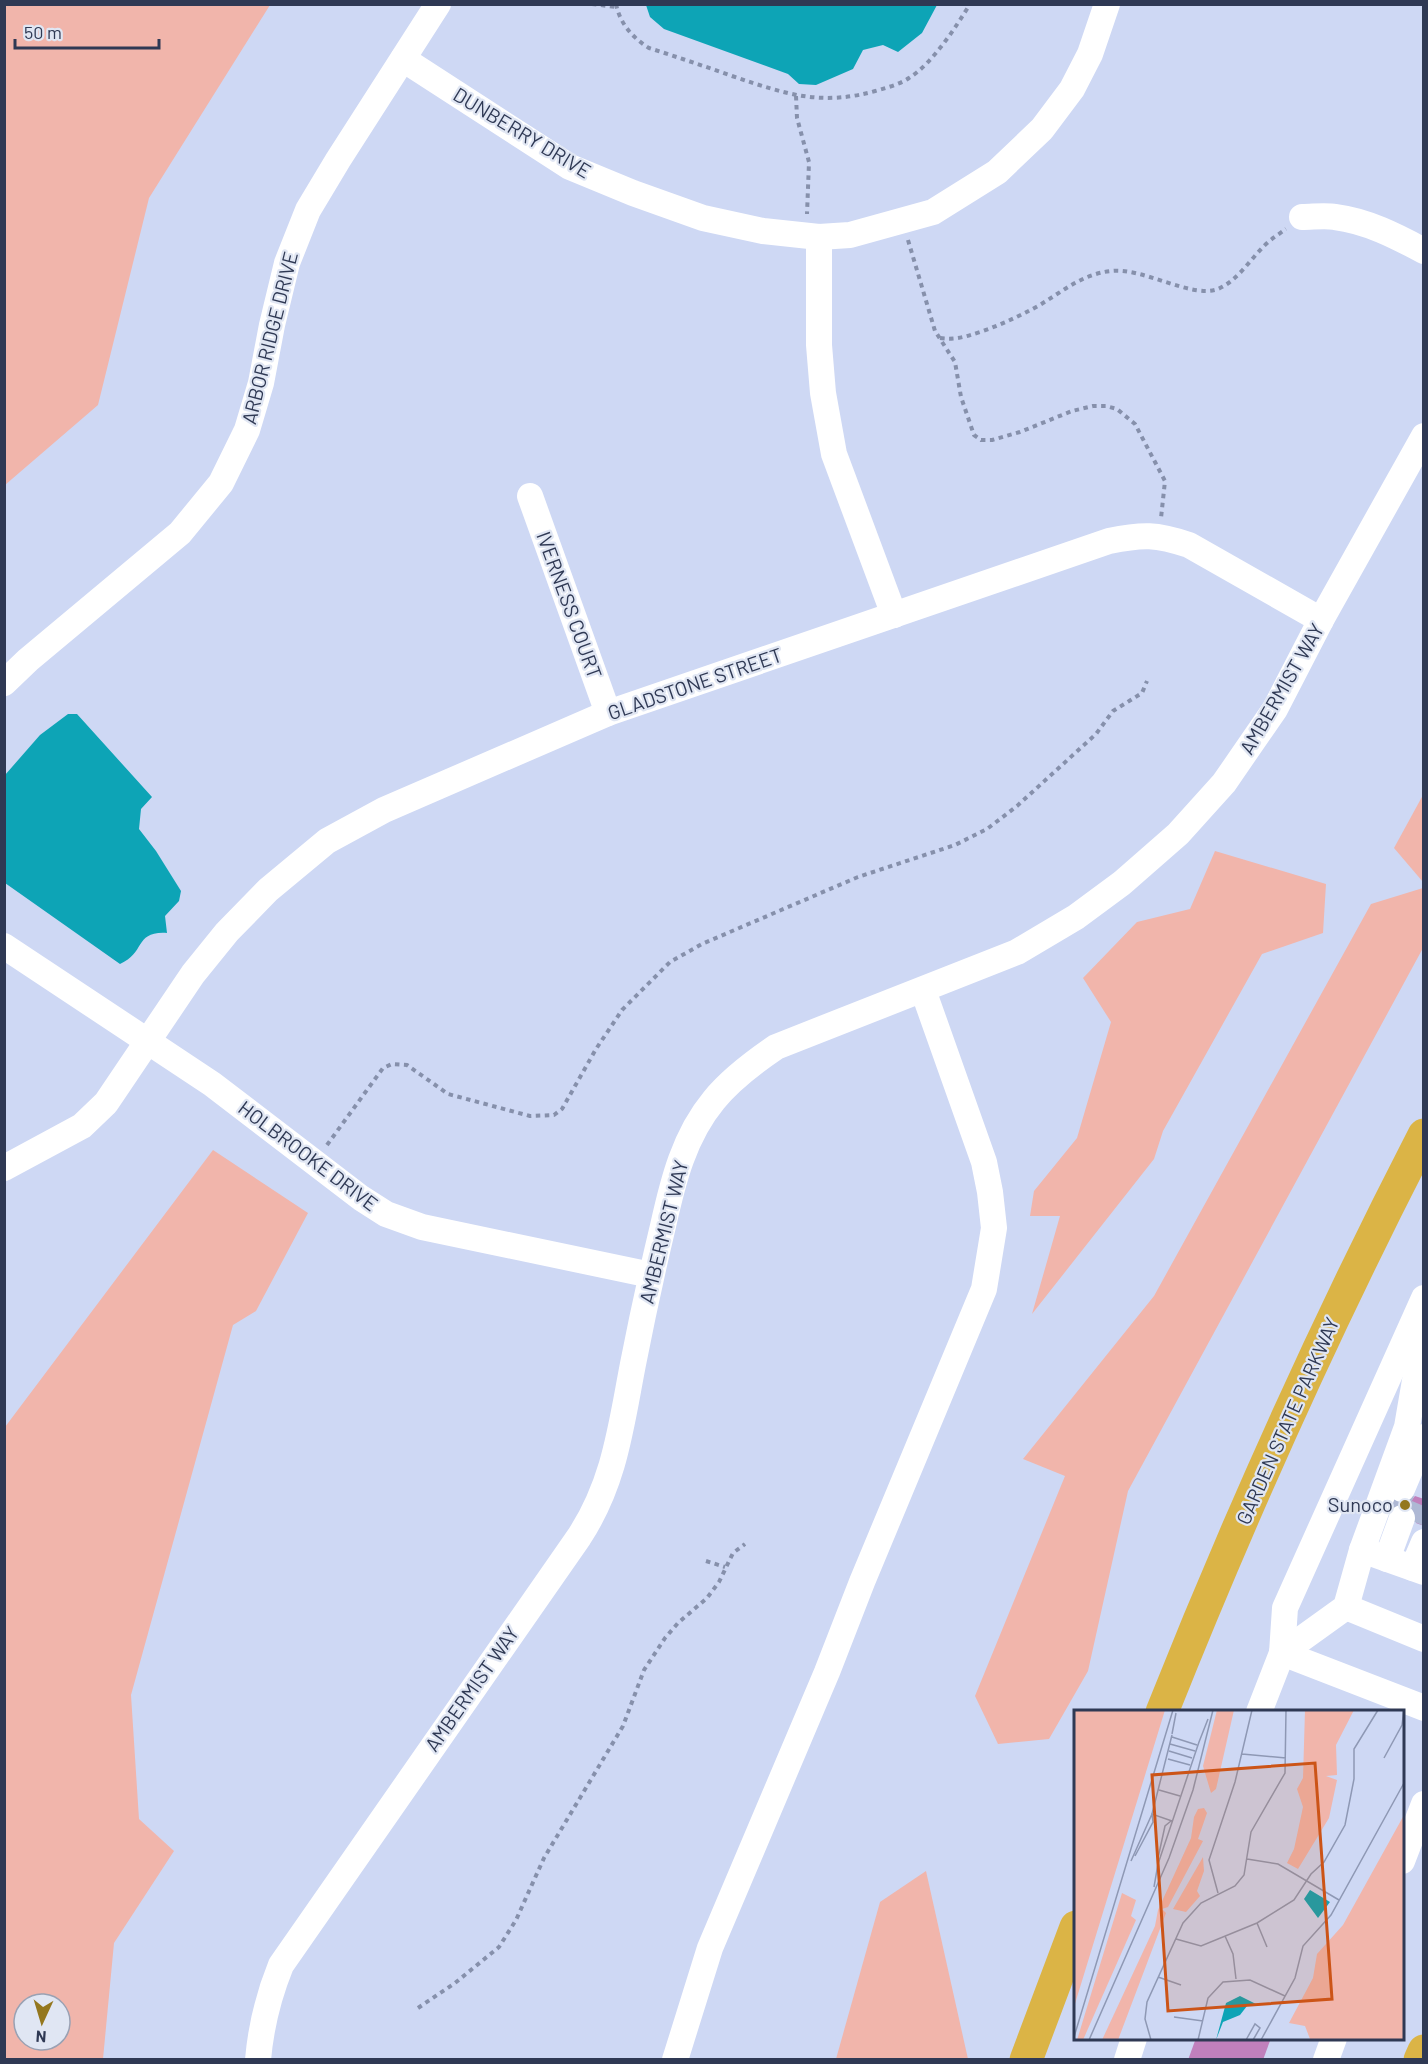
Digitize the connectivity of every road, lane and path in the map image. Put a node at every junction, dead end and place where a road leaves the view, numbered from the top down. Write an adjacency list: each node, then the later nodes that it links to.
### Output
1 (438, 4): 6 (street, ARBOR RIDGE DRIVE)
2 (592, 4): 5 (path)
3 (970, 4): 7 (path)
4 (1107, 4): 9 (street, DUNBERRY DRIVE)
5 (616, 6): 7 (path)
6 (403, 59): 10 (street, DUNBERRY DRIVE); 19 (street, ARBOR RIDGE DRIVE)
7 (796, 96): 10 (path)
8 (1302, 217): 11 (street); 12 (path)
9 (903, 221): 10 (street, DUNBERRY DRIVE); 12 (path)
10 (813, 236): 16 (street)
11 (1424, 251)
12 (939, 338): 15 (path)
13 (1424, 436): 17 (street, AMBERMIST WAY)
14 (530, 496): 20 (street, IVERNESS COURT)
15 (1158, 536): 16 (street, GLADSTONE STREET); 17 (street, GLADSTONE STREET)
16 (894, 615): 20 (street, GLADSTONE STREET)
17 (1321, 620): 22 (street, AMBERMIST WAY)
18 (1147, 681): 25 (path)
19 (4, 683)
20 (608, 713): 23 (street, GLADSTONE STREET)
21 (4, 946): 23 (street, HOLBROOKE DRIVE)
22 (923, 990): 27 (street, AMBERMIST WAY); 51 (street)
23 (148, 1042): 25 (street, HOLBROOKE DRIVE); 26 (street)
24 (1424, 1135): 41 (highway, GARDEN STATE PARKWAY)
25 (315, 1163): 27 (street, HOLBROOKE DRIVE)
26 (4, 1168)
27 (651, 1275): 50 (street, AMBERMIST WAY)
28 (1424, 1298): 39 (street)
29 (1424, 1328): 30 (street)
30 (1418, 1433): 32 (street); 35 (street)
31 (1424, 1468): 32 (street)
32 (1408, 1514): 35 (street); 35 (street)
33 (745, 1544): 36 (path)
34 (706, 1561): 36 (path)
35 (1394, 1561): 37 (street)
36 (725, 1567): 46 (path)
37 (1346, 1607): 38 (street); 39 (street)
38 (1424, 1639)
39 (1282, 1653): 40 (street); 42 (street)
40 (1424, 1708)
41 (1163, 1710)
42 (1260, 1710)
43 (1424, 1804): 44 (street)
44 (1404, 1856)
45 (1074, 1932): 52 (highway)
46 (418, 2008)
47 (1133, 2040): 53 (street)
48 (1333, 2040): 54 (street)
49 (1424, 2051): 55 (highway)
50 (258, 2060)
51 (675, 2060)
52 (1026, 2060)
53 (1126, 2060)
54 (1326, 2060)
55 (1420, 2060)

